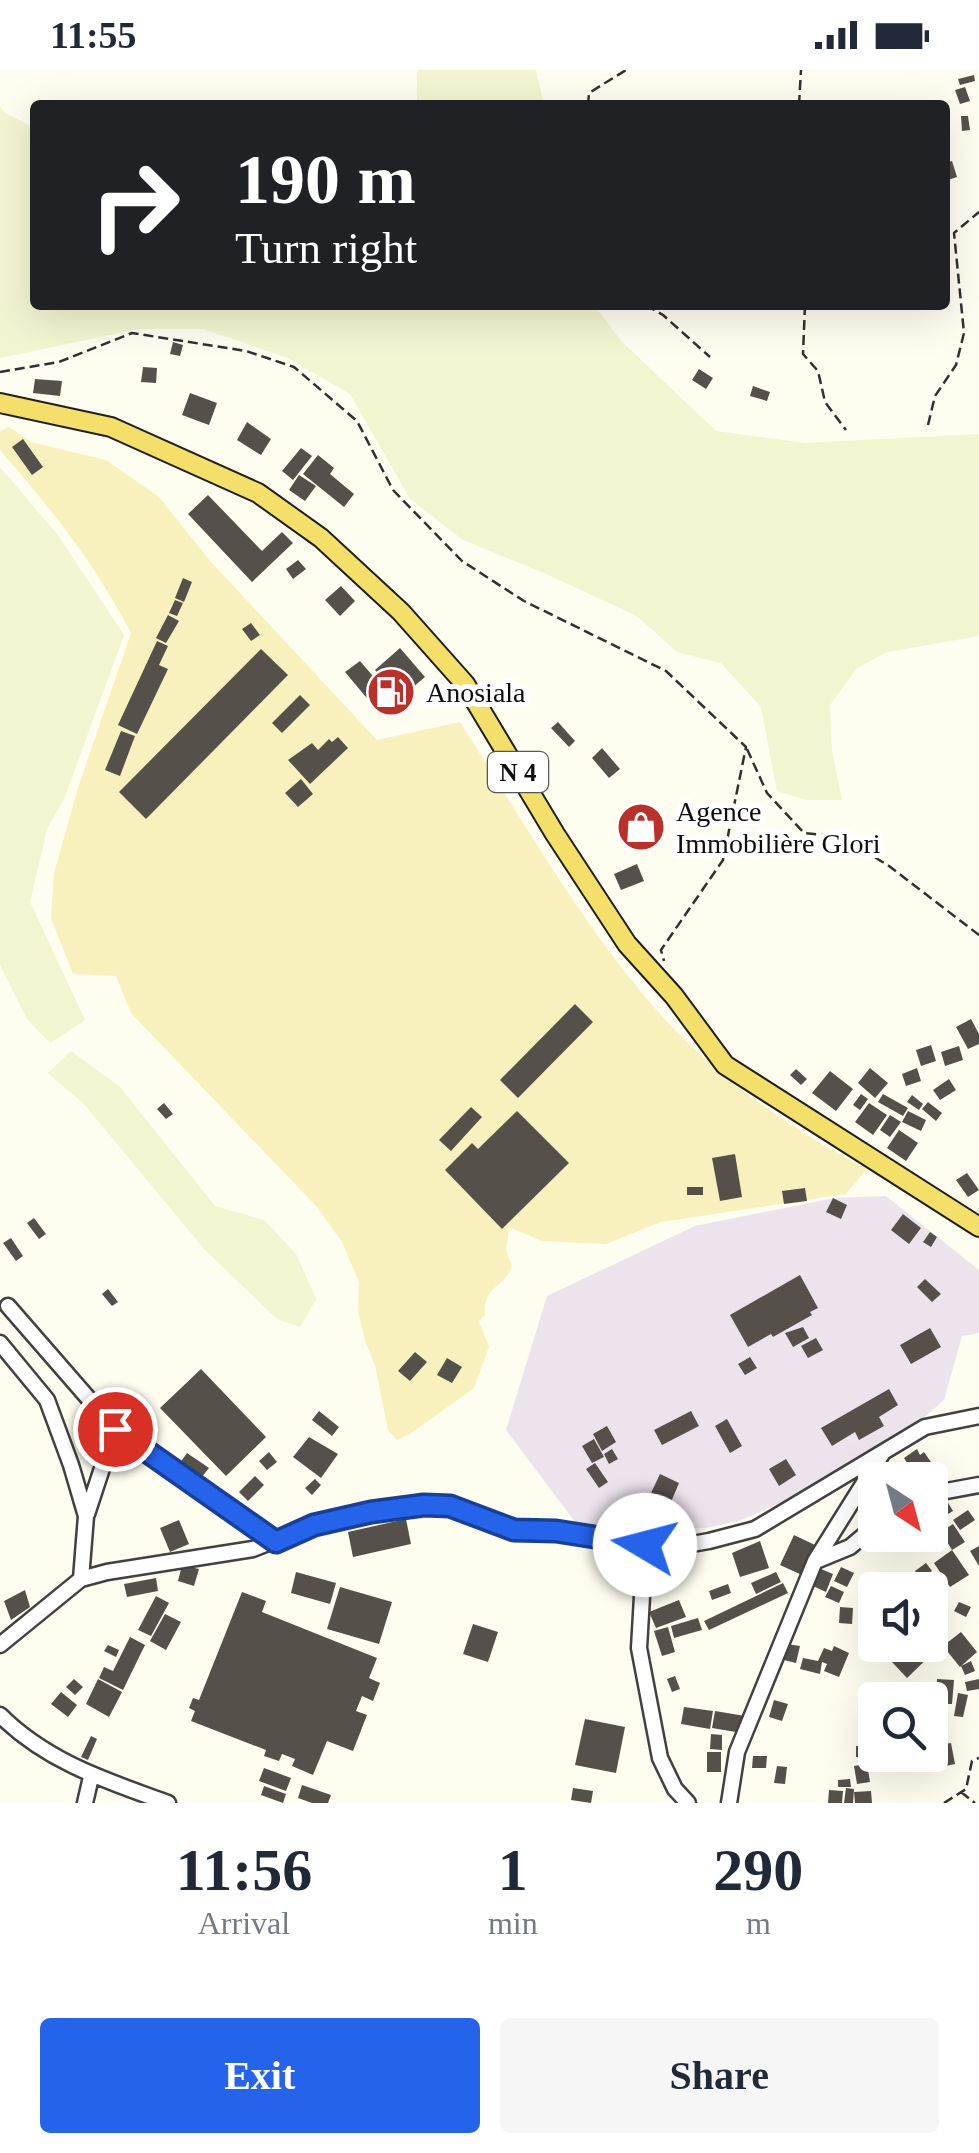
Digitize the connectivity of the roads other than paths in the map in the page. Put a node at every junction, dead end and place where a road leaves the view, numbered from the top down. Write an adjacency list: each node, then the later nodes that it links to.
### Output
1 (0, 403): 2 (main road, N 4)
2 (979, 1227)
3 (8, 1306): 6 (street)
4 (0, 1343): 10 (street)
5 (979, 1416): 7 (street)
6 (115, 1429): 10 (street); 12 (street)
7 (884, 1452): 13 (street); 14 (street)
8 (979, 1485): 9 (street)
9 (948, 1491)
10 (86, 1516): 15 (street)
11 (858, 1540): 14 (street)
12 (276, 1542): 13 (street); 15 (street)
13 (645, 1545): 21 (street)
14 (815, 1561): 22 (street)
15 (82, 1579): 16 (street)
16 (0, 1645)
17 (0, 1715): 18 (street)
18 (91, 1776): 19 (street); 20 (street)
19 (85, 1803)
20 (168, 1803)
21 (688, 1803)
22 (729, 1803)

